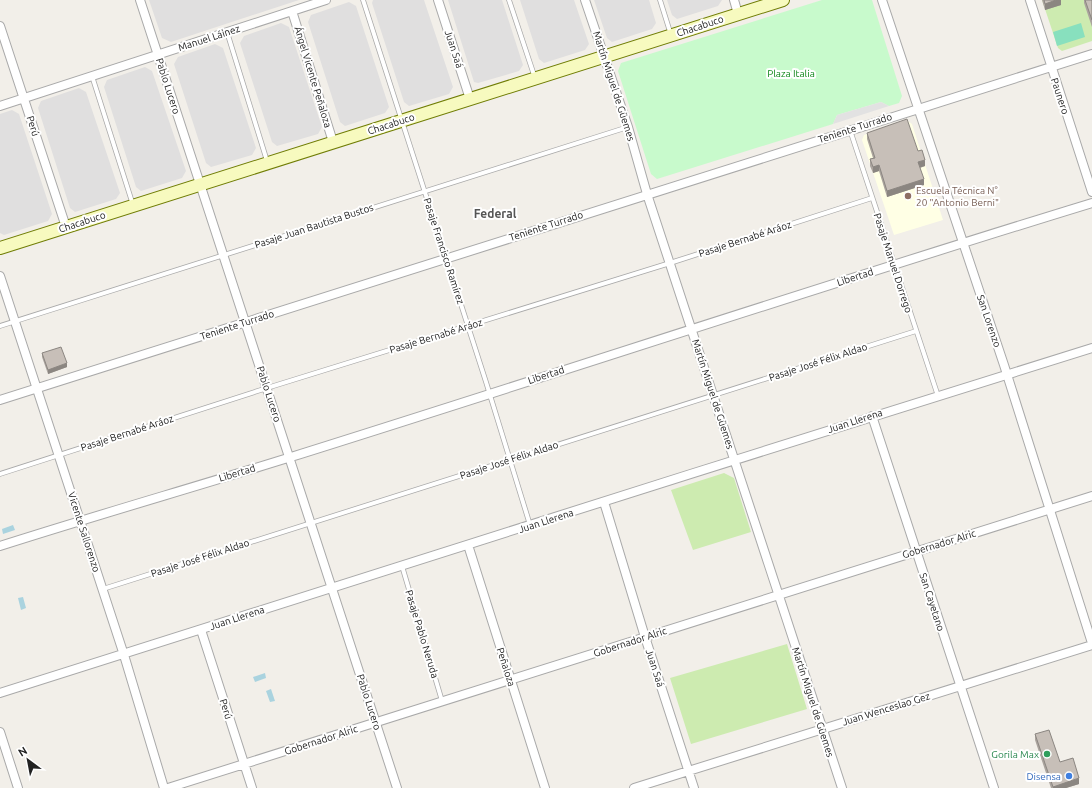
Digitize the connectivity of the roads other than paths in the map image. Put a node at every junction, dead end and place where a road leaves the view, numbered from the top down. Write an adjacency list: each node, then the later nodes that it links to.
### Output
1 (140, 0): 17 (street, Pablo Lucero)
2 (362, 0): 27 (lane, Pasaje Francisco Ramírez)
3 (438, 0): 24 (street, Juan Saá)
4 (509, 0): 22 (lane)
5 (585, 0): 19 (street, Martín Miguel de Güemes)
6 (660, 0): 16 (lane)
7 (734, 0): 13 (street)
8 (782, 0): 13 (main road, Chacabuco)
9 (882, 0): 26 (street, San Lorenzo)
10 (1030, 0): 20 (street, Paunero)
11 (322, 1): 12 (street, Manuel Láinez)
12 (292, 11): 15 (street, Manuel Láinez); 30 (street, Ángel Vicente Peñaloza)
13 (738, 14): 16 (main road, Chacabuco)
14 (0, 26): 23 (street, Perú)
15 (227, 32): 17 (street, Manuel Láinez); 31 (lane)
16 (671, 35): 19 (main road, Chacabuco)
17 (158, 54): 21 (street, Manuel Láinez); 32 (street, Pablo Lucero)
18 (1092, 54): 20 (street, Teniente Turrado)
19 (604, 57): 22 (main road, Chacabuco); 28 (street, Martín Miguel de Güemes)
20 (1051, 67): 26 (street, Teniente Turrado); 34 (street, Paunero)
21 (92, 76): 23 (street, Manuel Láinez); 38 (lane)
22 (535, 78): 24 (main road, Chacabuco)
23 (24, 98): 25 (street, Manuel Láinez); 39 (street, Perú)
24 (470, 99): 27 (main road, Chacabuco)
25 (0, 106)
26 (919, 108): 29 (street, Teniente Turrado); 40 (street, San Lorenzo)
27 (402, 120): 30 (main road, Chacabuco); 33 (lane, Pasaje Francisco Ramírez)
28 (628, 127): 33 (lane, Pasaje Juan Bautista Bustos); 35 (street, Martín Miguel de Güemes)
29 (850, 130): 35 (street, Teniente Turrado); 36 (lane, Pasaje Manuel Dorrego)
30 (333, 142): 31 (main road, Chacabuco)
31 (268, 163): 32 (main road, Chacabuco)
32 (201, 184): 38 (main road, Chacabuco); 42 (street, Pablo Lucero)
33 (425, 191): 42 (lane, Pasaje Juan Bautista Bustos); 43 (lane, Pasaje Francisco Ramírez)
34 (1092, 192)
35 (647, 194): 43 (street, Teniente Turrado); 44 (street, Martín Miguel de Güemes)
36 (872, 198): 44 (lane, Pasaje Bernabé Aráoz); 45 (lane, Pasaje Manuel Dorrego)
37 (1092, 203): 40 (street, Libertad)
38 (134, 206): 39 (main road, Chacabuco)
39 (66, 227): 41 (main road, Chacabuco)
40 (963, 244): 45 (street, Libertad); 54 (street, San Lorenzo)
41 (0, 248)
42 (224, 255): 47 (lane, Pasaje Juan Bautista Bustos); 48 (street, Pablo Lucero)
43 (446, 258): 48 (street, Teniente Turrado); 50 (lane, Pasaje Francisco Ramírez)
44 (670, 263): 50 (lane, Pasaje Bernabé Aráoz); 51 (street, Martín Miguel de Güemes)
45 (894, 265): 51 (street, Libertad); 52 (lane, Pasaje Manuel Dorrego)
46 (0, 276): 47 (street, Vicente Sallorenzo)
47 (15, 321): 49 (lane, Pasaje Juan Bautista Bustos); 55 (street, Vicente Sallorenzo)
48 (246, 322): 55 (street, Teniente Turrado); 56 (street, Pablo Lucero)
49 (0, 326)
50 (468, 326): 56 (lane, Pasaje Bernabé Aráoz); 57 (lane, Pasaje Francisco Ramírez)
51 (691, 329): 57 (street, Libertad); 58 (street, Martín Miguel de Güemes)
52 (916, 331): 58 (lane, Pasaje José Félix Aldao); 59 (lane, Pasaje Manuel Dorrego)
53 (1092, 348): 54 (street, Juan Llerena)
54 (1006, 374): 59 (street, Juan Llerena); 69 (street, San Lorenzo)
55 (37, 388): 60 (street, Teniente Turrado); 62 (street, Vicente Sallorenzo)
56 (267, 388): 62 (lane, Pasaje Bernabé Aráoz); 63 (street, Pablo Lucero)
57 (490, 393): 63 (street, Libertad); 64 (lane, Pasaje Francisco Ramírez)
58 (713, 395): 64 (lane, Pasaje José Félix Aldao); 65 (street, Martín Miguel de Güemes)
59 (938, 396): 61 (street, Juan Llerena)
60 (0, 400)
61 (872, 416): 65 (street, Juan Llerena); 75 (street, San Cayetano)
62 (59, 454): 66 (lane, Pasaje Bernabé Aráoz); 70 (street, Vicente Sallorenzo)
63 (289, 458): 70 (street, Libertad); 71 (street, Pablo Lucero)
64 (510, 460): 71 (lane, Pasaje José Félix Aldao); 72 (lane, Pasaje Francisco Ramírez)
65 (734, 460): 68 (street, Juan Llerena); 79 (street, Martín Miguel de Güemes)
66 (0, 474)
67 (1092, 496): 69 (street, Gobernador Alric)
68 (604, 502): 72 (street, Juan Llerena); 81 (street, Juan Saá)
69 (1050, 509): 75 (street, Gobernador Alric); 82 (street, San Lorenzo)
70 (79, 521): 74 (street, Libertad); 78 (street, Vicente Sallorenzo)
71 (311, 523): 77 (street, Pablo Lucero); 78 (lane, Pasaje José Félix Aldao)
72 (530, 526): 73 (street, Juan Llerena)
73 (468, 545): 76 (street, Juan Llerena); 84 (street, Peñaloza)
74 (0, 546)
75 (916, 552): 79 (street, Gobernador Alric); 85 (street, San Cayetano)
76 (402, 566): 77 (street, Juan Llerena); 87 (lane, Pasaje Pablo Neruda)
77 (332, 588): 80 (street, Juan Llerena); 88 (street, Pablo Lucero)
78 (103, 589): 83 (street, Vicente Sallorenzo)
79 (778, 595): 81 (street, Gobernador Alric); 89 (street, Martín Miguel de Güemes)
80 (200, 630): 83 (street, Juan Llerena); 91 (street, Perú)
81 (645, 637): 84 (street, Gobernador Alric); 92 (street, Juan Saá)
82 (1092, 644): 85 (street, Juan Wenceslao Gez)
83 (124, 655): 86 (street, Juan Llerena); 94 (street, Vicente Sallorenzo)
84 (510, 680): 87 (street, Gobernador Alric); 98 (street, Peñaloza)
85 (960, 686): 89 (street, Juan Wenceslao Gez); 102 (street, San Cayetano)
86 (0, 693)
87 (442, 701): 88 (street, Gobernador Alric)
88 (376, 722): 91 (street, Gobernador Alric); 97 (street, Pablo Lucero)
89 (822, 729): 92 (street, Juan Wenceslao Gez); 101 (street, Martín Miguel de Güemes)
90 (0, 732): 93 (street)
91 (244, 764): 95 (street, Gobernador Alric); 96 (street, Perú)
92 (688, 771): 99 (street, Juan Wenceslao Gez); 100 (street, Juan Saá)
93 (18, 788)
94 (164, 788)
95 (168, 788)
96 (252, 788)
97 (397, 788)
98 (545, 788)
99 (634, 788)
100 (694, 788)
101 (842, 788)
102 (994, 788)

